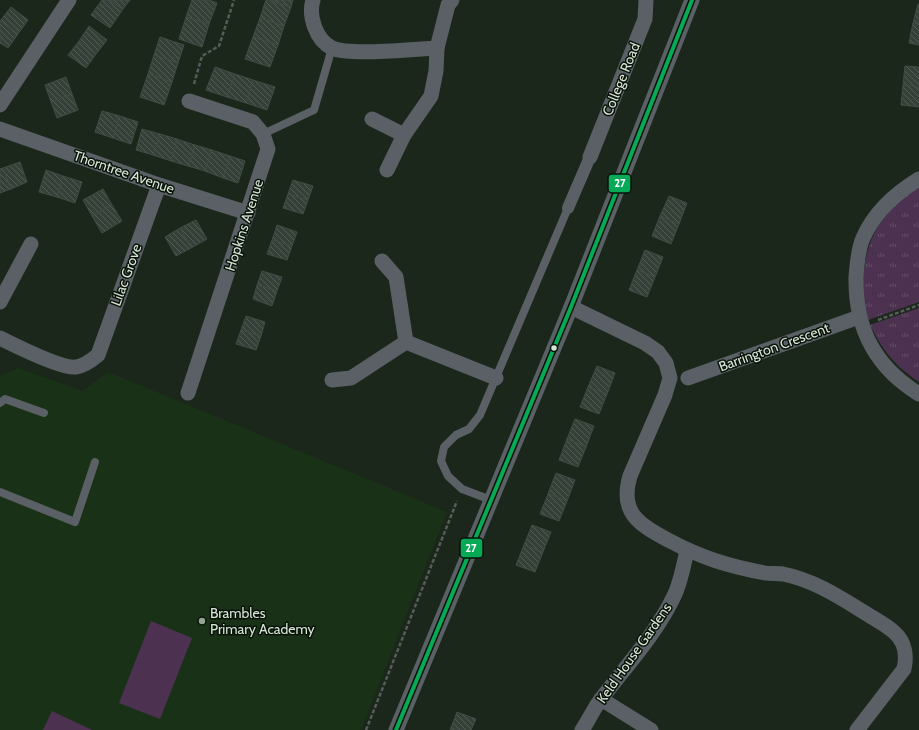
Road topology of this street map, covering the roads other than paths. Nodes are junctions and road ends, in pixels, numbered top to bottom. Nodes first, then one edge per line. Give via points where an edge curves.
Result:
1 (69, 0) edge
2 (313, 0) edge
3 (452, 0) edge
4 (646, 0) edge
5 (692, 0) edge
6 (332, 48) junction
7 (436, 48) junction
8 (189, 101) road end
9 (0, 105) edge
10 (372, 119) dead end
11 (0, 129) edge
12 (263, 134) junction
13 (404, 135) junction
14 (590, 157) joint
15 (387, 170) dead end
16 (919, 179) edge
17 (158, 185) junction
18 (568, 208) joint
19 (248, 213) junction
20 (31, 244) dead end
21 (382, 261) dead end
22 (0, 302) edge
23 (571, 308) junction
24 (861, 321) junction
25 (0, 338) edge
26 (406, 342) junction
27 (496, 378) junction
28 (688, 378) dead end
29 (332, 380) dead end
30 (188, 393) dead end
31 (919, 394) edge
32 (0, 403) edge
33 (44, 413) dead end
34 (95, 462) dead end
35 (0, 492) edge
36 (491, 500) junction
37 (687, 550) junction
38 (601, 699) junction
39 (396, 730) edge
40 (582, 730) edge
41 (652, 730) edge
42 (857, 730) edge

1 - 9 street
2 - 6 street via 310,8 312,21 319,36
3 - 7 street
4 - 14 street, College Road via 645,19
5 - 23 street
6 - 7 street via 357,52
6 - 12 lane via 314,110
7 - 13 street via 436,71 431,96
8 - 12 street via 253,122
10 - 13 street
11 - 17 street, Thorntree Avenue
12 - 19 street, Hopkins Avenue via 268,149
13 - 15 street
14 - 18 street
16 - 24 street via 899,192 880,211 863,238 857,263 856,294
17 - 19 street, Thorntree Avenue
17 - 25 street, Lilac Grove via 98,355 75,368
18 - 27 lane
19 - 30 street, Hopkins Avenue
20 - 22 street
21 - 26 street via 396,277
23 - 36 street
23 - 37 street via 645,343 658,352 666,363 670,378 666,395 630,476 626,496 628,506 638,521
24 - 28 street, Barrington Crescent
24 - 31 street via 869,344 882,362 900,382
26 - 27 street
26 - 29 street via 351,378
27 - 36 lane via 480,414 469,429 456,435 444,447 442,461 448,476 462,489
32 - 33 lane via 5,399
34 - 35 lane via 75,522
36 - 39 street
37 - 38 street, Keld House Gardens via 682,574 666,610 651,634
37 - 42 street via 716,562 767,574 783,574 830,591 896,633 907,658 904,669
38 - 40 street, Keld House Gardens
38 - 41 street

